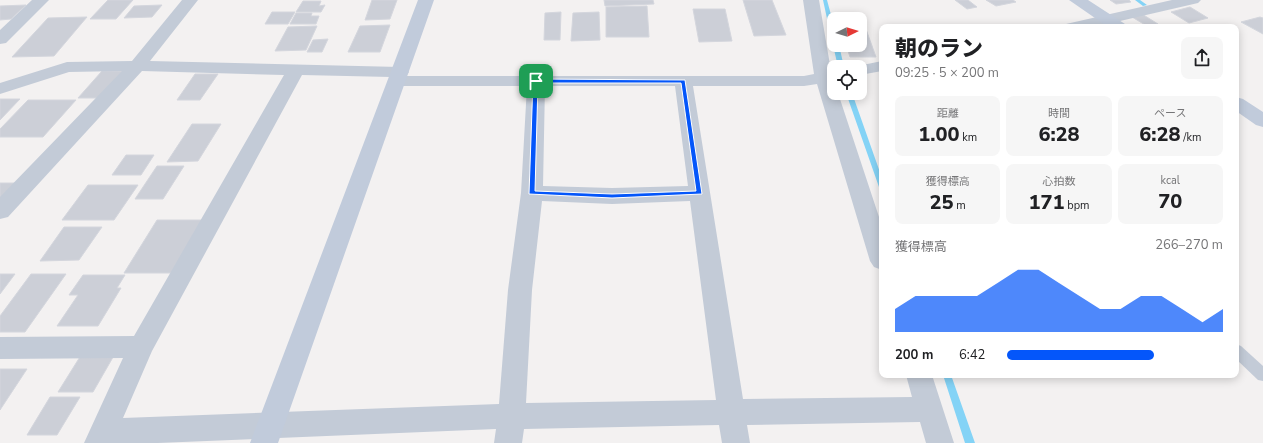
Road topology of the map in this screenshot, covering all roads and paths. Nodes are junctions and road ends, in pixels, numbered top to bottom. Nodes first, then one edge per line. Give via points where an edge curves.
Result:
1 (41, 0) edge
2 (190, 0) edge
3 (426, 0) edge
4 (811, 0) edge
5 (1077, 0) edge
6 (1193, 0) edge
7 (1113, 23) edge
8 (1103, 24) edge
9 (0, 39) edge
10 (137, 66) junction
11 (879, 67) edge
12 (827, 68) edge
13 (296, 69) junction
14 (867, 69) edge
15 (399, 76) junction
16 (827, 77) edge
17 (536, 81) junction
18 (683, 81) junction
19 (0, 89) edge
20 (836, 100) edge
21 (1239, 105) edge
22 (1263, 121) edge
23 (532, 193) junction
24 (700, 193) junction
25 (0, 211) edge
26 (879, 251) edge
27 (142, 346) junction
28 (0, 348) edge
29 (1239, 353) edge
30 (1263, 375) edge
31 (920, 378) edge
32 (930, 409) junction
33 (733, 413) junction
34 (512, 416) junction
35 (267, 435) edge
36 (101, 438) edge
37 (508, 443) edge
38 (736, 443) edge
39 (940, 443) edge

1 - 9 street
2 - 10 street
3 - 15 street
4 - 12 street
5 - 7 street
6 - 7 street
7 - 8 street
10 - 13 street
10 - 19 street via 67,67
10 - 25 street
11 - 14 street
13 - 15 street
13 - 27 street
15 - 17 street
15 - 35 street
16 - 18 street via 804,81
17 - 18 street
17 - 23 street
18 - 24 street
20 - 26 street
21 - 22 street
23 - 24 street via 612,196
23 - 34 street via 520,290
24 - 33 street
27 - 28 street
27 - 36 street
29 - 30 lane
31 - 32 street
32 - 33 street
32 - 39 street
33 - 34 street
33 - 38 street
34 - 35 street
34 - 37 street
35 - 36 street

